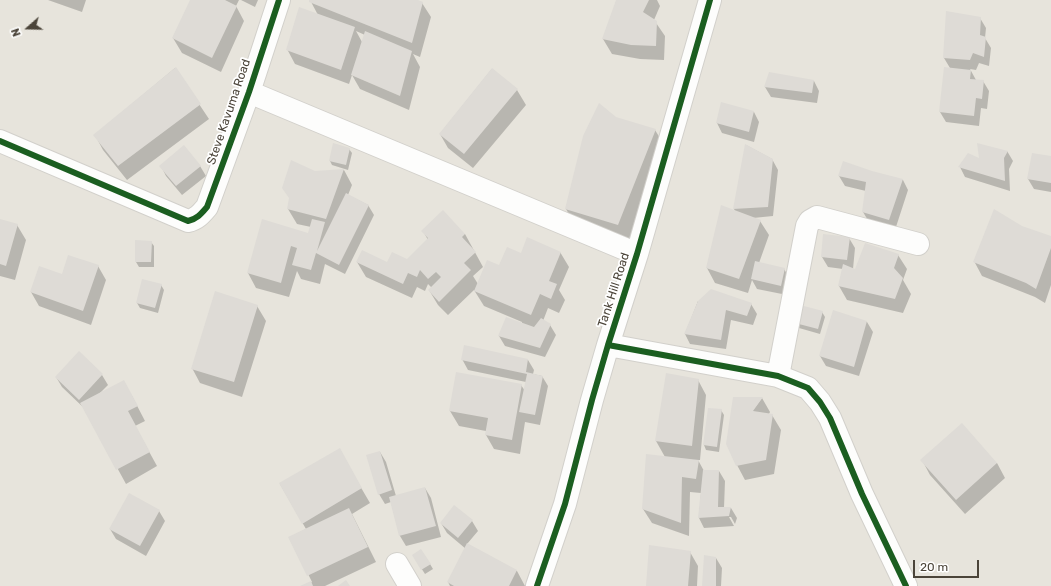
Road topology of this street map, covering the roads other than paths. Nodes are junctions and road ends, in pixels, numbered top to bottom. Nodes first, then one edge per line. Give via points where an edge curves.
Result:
1 (279, 0) edge
2 (710, 0) edge
3 (249, 92) junction
4 (0, 141) edge
5 (918, 244) dead end
6 (637, 254) junction
7 (608, 345) junction
8 (778, 376) junction
9 (397, 564) dead end
10 (410, 586) edge
11 (537, 586) edge
12 (906, 586) edge

1 - 3 street, Steve Kavuma Road
2 - 6 street, Tank Hill Road
3 - 4 street, Steve Kavuma Road via 207,207 199,217 188,221
3 - 6 street
5 - 8 street via 817,217 810,221
6 - 7 street, Tank Hill Road
7 - 8 street
7 - 11 street, Tank Hill Road via 566,504
8 - 12 street via 808,388 830,418 862,494
9 - 10 street

